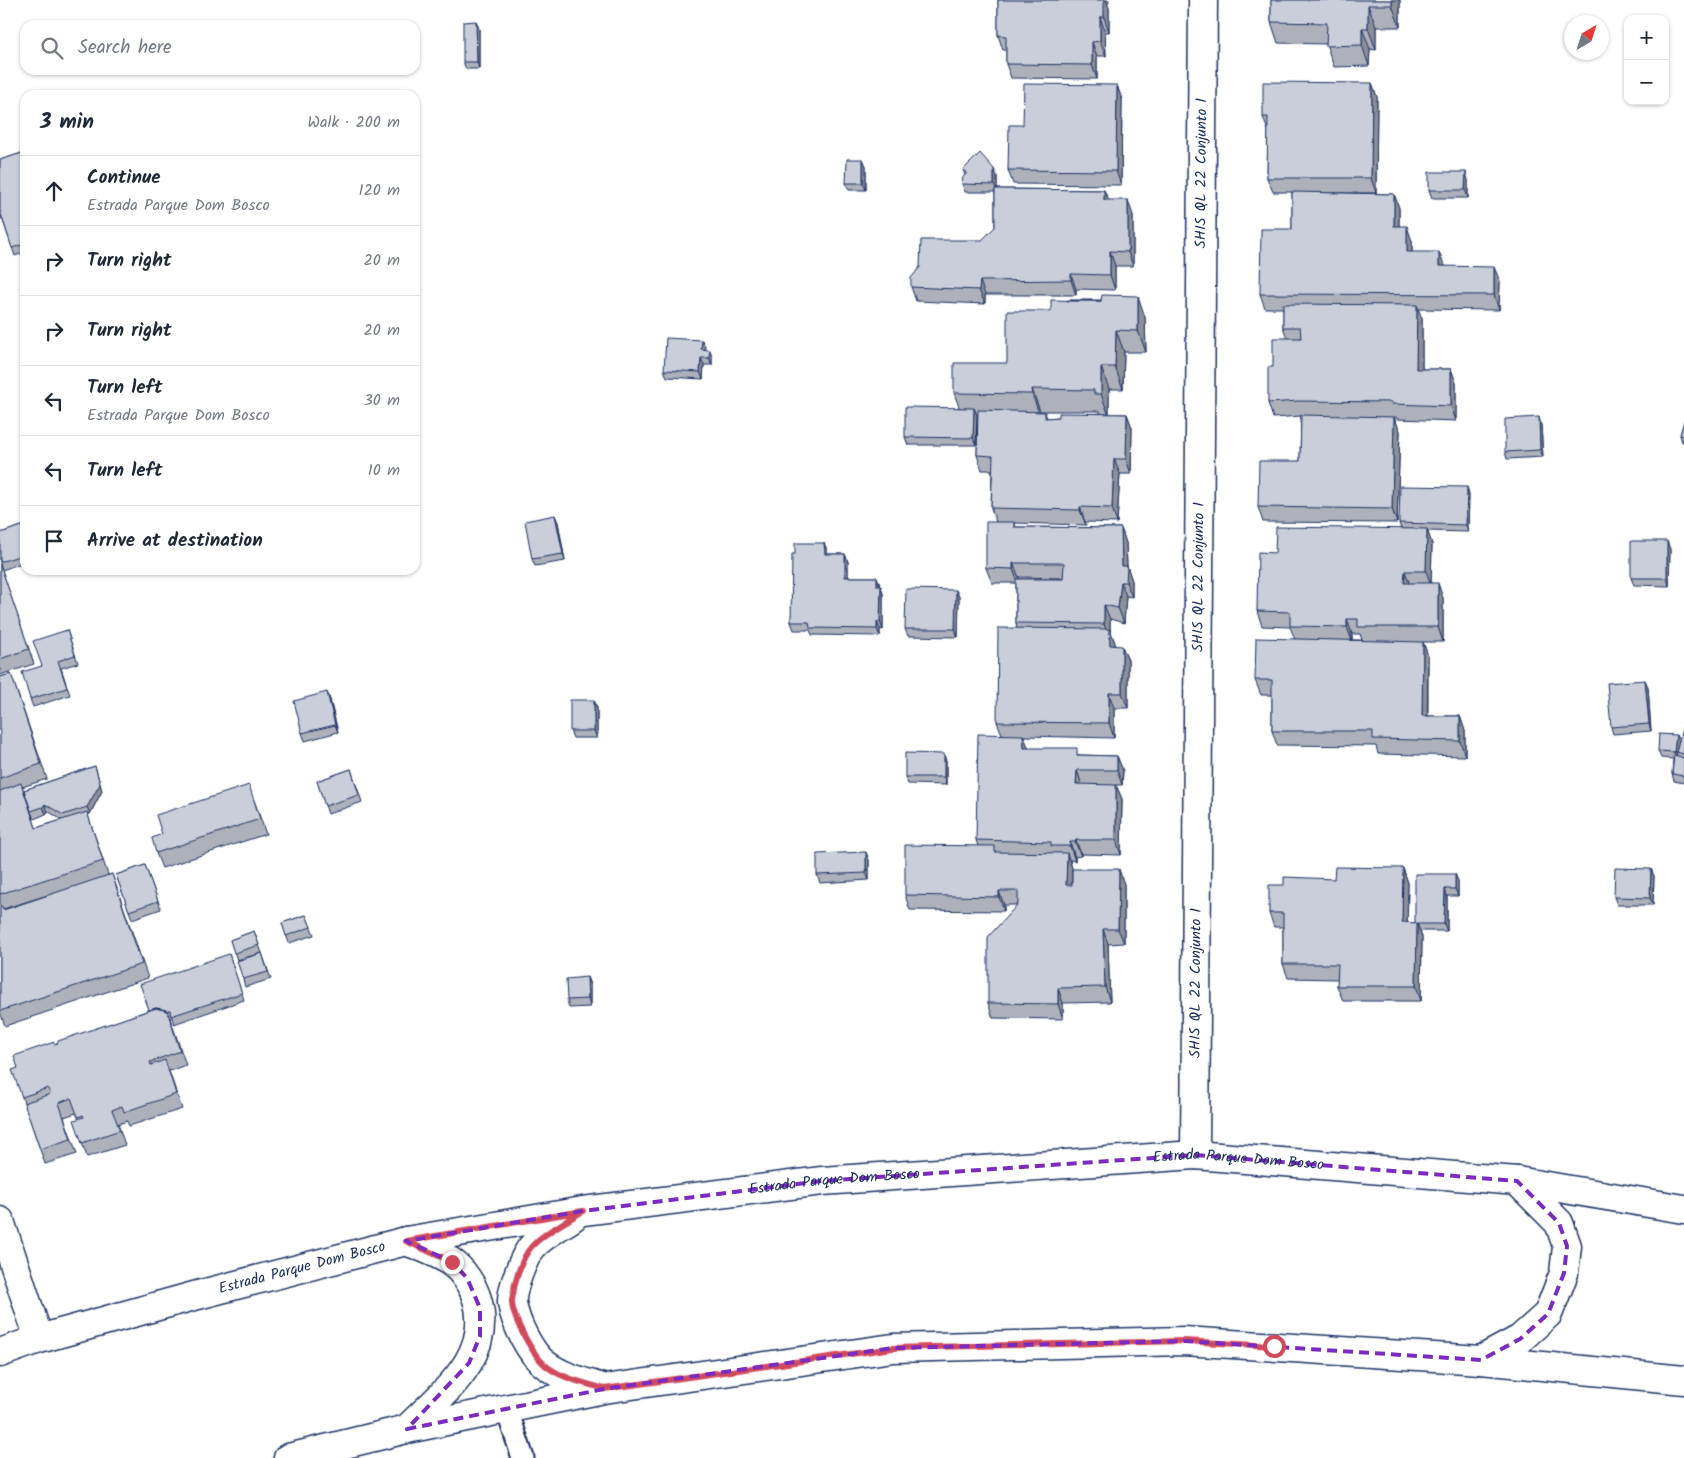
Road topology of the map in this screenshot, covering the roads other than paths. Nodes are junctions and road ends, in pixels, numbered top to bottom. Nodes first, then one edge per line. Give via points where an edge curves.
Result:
1 (1203, 0) edge
2 (1195, 1155) junction
3 (1517, 1181) junction
4 (1684, 1209) edge
5 (583, 1211) junction
6 (0, 1221) edge
7 (406, 1241) junction
8 (39, 1339) junction
9 (0, 1353) edge
10 (1481, 1360) junction
11 (1684, 1380) edge
12 (604, 1389) junction
13 (506, 1408) junction
14 (407, 1429) junction
15 (288, 1458) edge
16 (523, 1458) edge

1 - 2 main road, SHIS QL 22 Conjunto 1
2 - 3 main road, Estrada Parque Dom Bosco
2 - 5 main road, Estrada Parque Dom Bosco via 822,1181
3 - 4 main road, Estrada Parque Dom Bosco
3 - 10 main road via 1559,1223 1567,1246 1564,1273 1548,1314 1520,1339
5 - 7 main road, Estrada Parque Dom Bosco
5 - 12 main road via 532,1247 522,1265 512,1301 523,1336 544,1364 560,1374
6 - 8 main road
7 - 8 main road, Estrada Parque Dom Bosco
7 - 14 main road via 452,1262 467,1278 480,1308 480,1336 469,1363 450,1387
8 - 9 main road, Estrada Parque Dom Bosco
10 - 11 main road
10 - 12 main road via 1184,1341 893,1348
12 - 13 main road
13 - 14 main road
13 - 16 lane
14 - 15 main road

